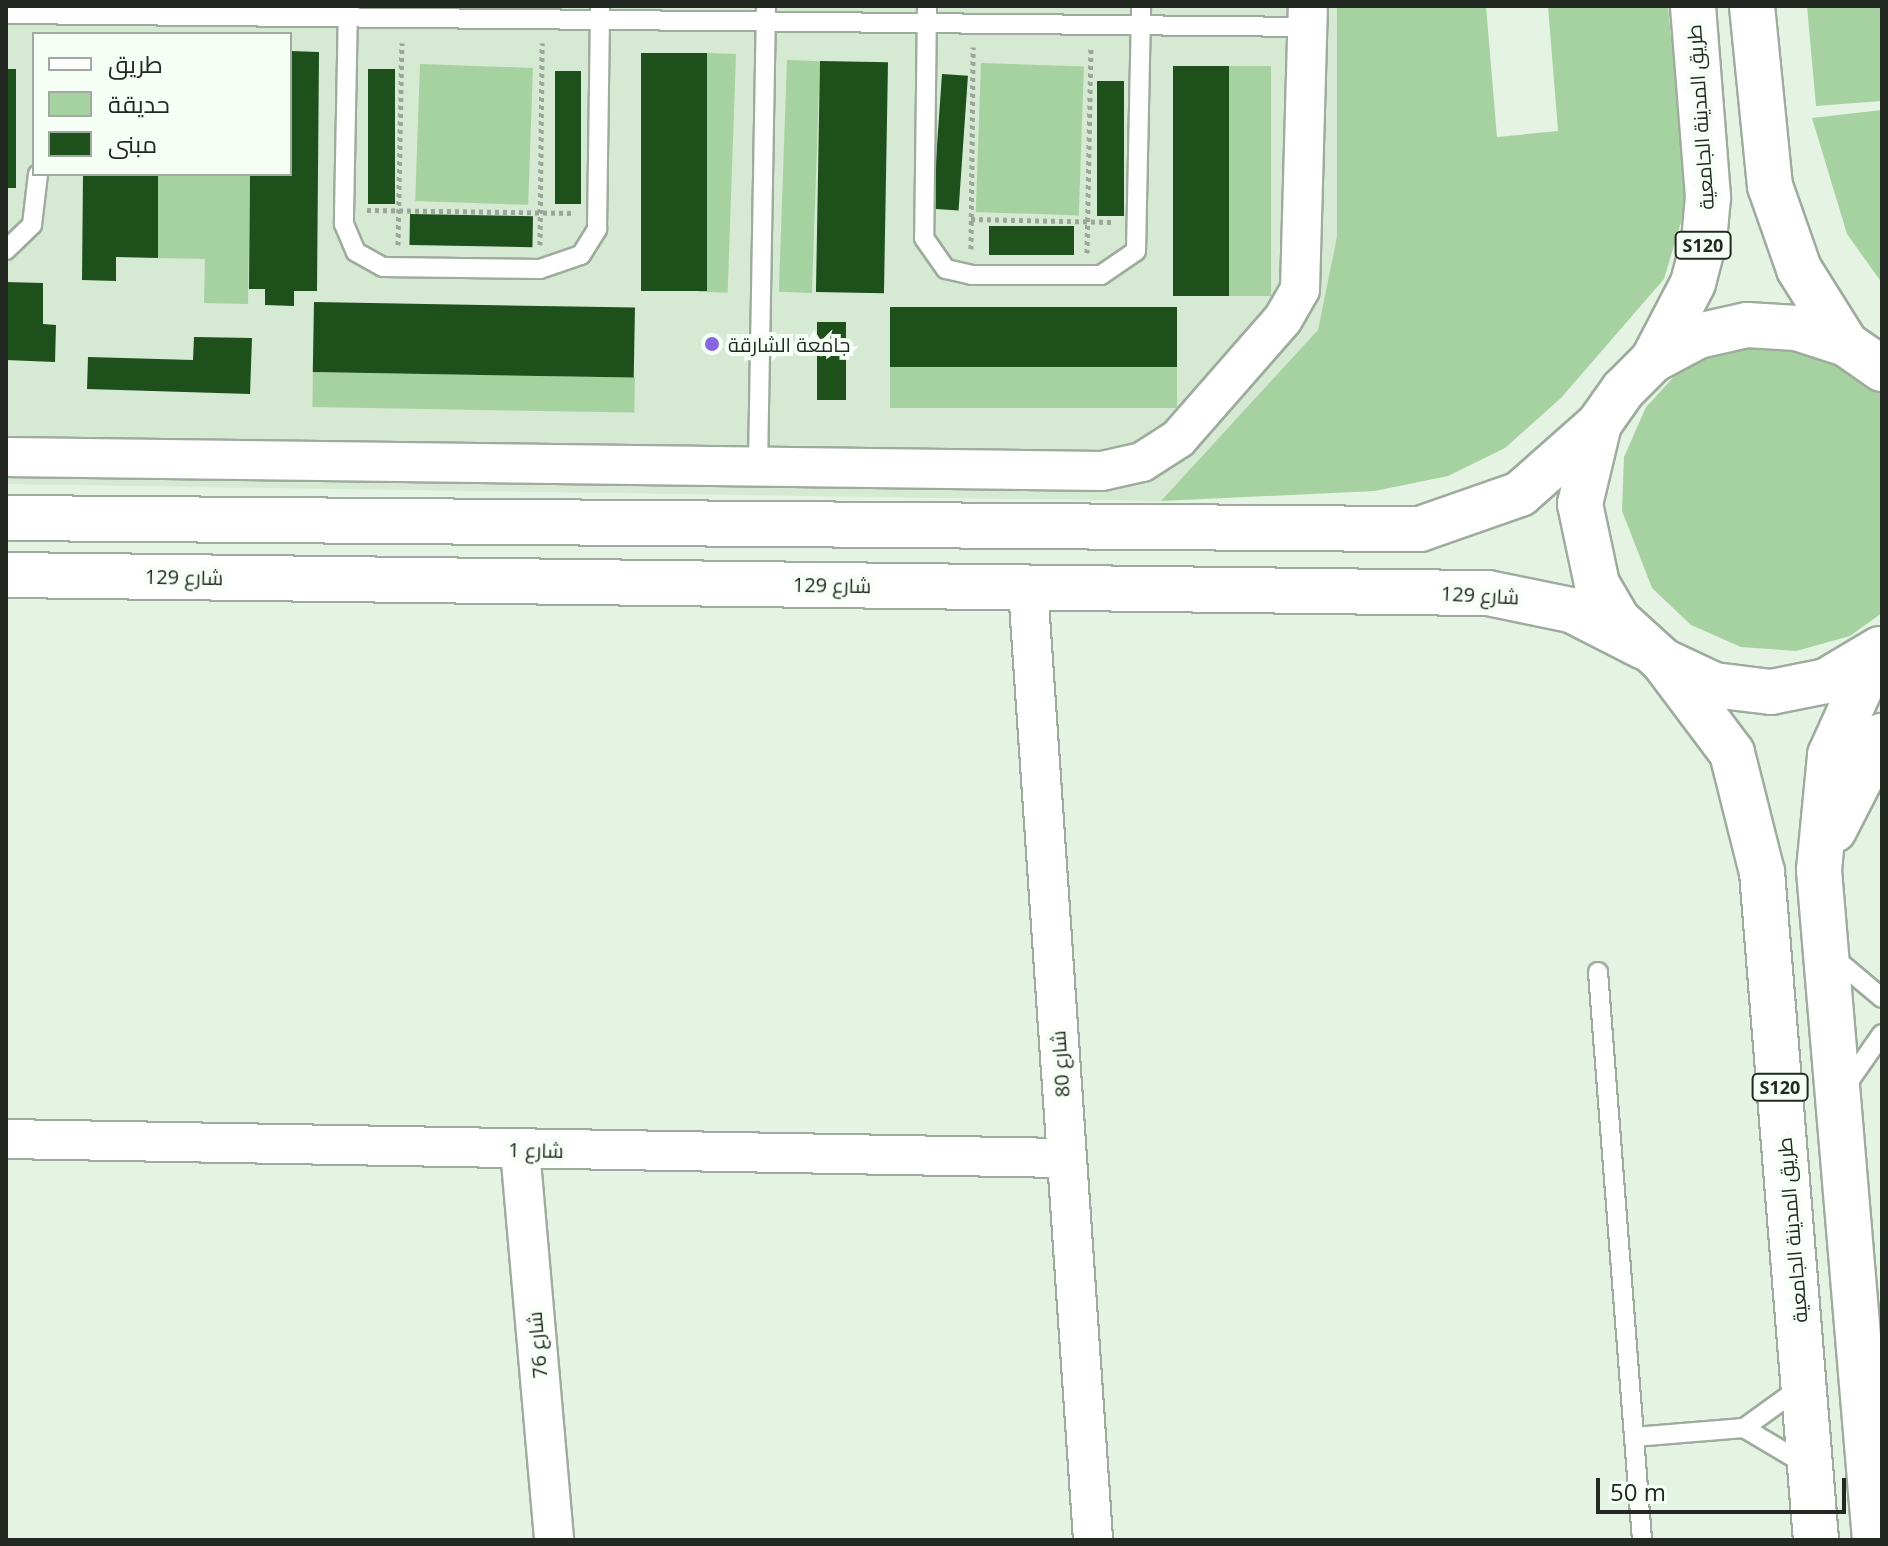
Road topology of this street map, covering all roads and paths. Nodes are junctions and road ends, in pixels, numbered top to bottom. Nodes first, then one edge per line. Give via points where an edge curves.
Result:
1 (1693, 6) edge
2 (1752, 6) edge
3 (39, 10) edge
4 (348, 12) edge
5 (600, 13) edge
6 (6, 14) edge
7 (766, 14) edge
8 (927, 14) edge
9 (1141, 15) edge
10 (1308, 16) edge
11 (402, 18) junction
12 (543, 19) junction
13 (974, 23) junction
14 (1091, 24) junction
15 (38, 32) edge
16 (38, 176) edge
17 (345, 208) junction
18 (398, 211) junction
19 (539, 213) junction
20 (598, 214) junction
21 (971, 219) junction
22 (1088, 221) junction
23 (1141, 223) junction
24 (6, 250) edge
25 (398, 268) junction
26 (540, 269) junction
27 (971, 275) junction
28 (1087, 275) junction
29 (1846, 344) junction
30 (1653, 360) junction
31 (1882, 369) edge
32 (1599, 424) junction
33 (6, 457) edge
34 (758, 465) junction
35 (6, 518) edge
36 (6, 575) edge
37 (1028, 588) junction
38 (1879, 650) edge
39 (1655, 655) junction
40 (1882, 736) edge
41 (1819, 870) junction
42 (1825, 948) junction
43 (1598, 972) dead end
44 (1882, 998) edge
45 (1882, 1034) edge
46 (1842, 1102) junction
47 (6, 1139) edge
48 (520, 1150) junction
49 (1066, 1158) junction
50 (1804, 1380) junction
51 (1744, 1428) junction
52 (1634, 1437) junction
53 (1875, 1465) edge
54 (1810, 1469) junction
55 (554, 1540) edge
56 (1093, 1540) edge
57 (1642, 1540) edge
58 (1816, 1540) edge
59 (1875, 1540) edge

1 - 30 main road, طريق المدينة الجامعية / S120 via 1708,197 1704,241 1693,283
2 - 29 main road via 1770,186 1799,269
3 - 4 lane
3 - 6 lane
3 - 15 lane
4 - 11 lane
4 - 17 lane
5 - 7 lane
5 - 12 lane
5 - 20 lane
7 - 8 lane
7 - 34 lane
8 - 13 lane
8 - 27 lane via 924,238 946,269
9 - 10 lane
9 - 14 lane
9 - 23 lane
10 - 34 street via 1300,289 1283,319 1178,439 1142,462 1102,471
11 - 12 lane
11 - 18 path
12 - 19 path
13 - 14 lane
13 - 21 path
14 - 22 path
16 - 24 lane via 32,225
17 - 18 path
17 - 25 lane via 356,252
18 - 19 path
18 - 25 path
19 - 20 path
19 - 26 path
20 - 26 lane via 581,255
21 - 22 path
21 - 27 path
22 - 23 path
22 - 28 path
23 - 28 lane via 1127,262
25 - 26 lane
27 - 28 lane
29 - 30 main road via 1797,328 1747,325 1698,336
29 - 31 main road
30 - 32 main road
32 - 35 main road via 1520,494 1420,529
32 - 39 main road via 1580,504 1584,545 1618,620
33 - 34 street
36 - 37 main road, شارع 129
37 - 39 main road, شارع 129 via 1488,593 1571,610
37 - 49 street, شارع 80
38 - 39 main road, شارع 129 via 1826,681 1771,692 1714,685
38 - 41 main road, S120 via 1830,755
39 - 50 main road, طريق المدينة الجامعية / S120 via 1711,718 1748,799 1762,872
40 - 41 main road via 1849,791
41 - 42 main road, S120
42 - 44 lane
42 - 46 main road, S120
43 - 52 lane
45 - 46 lane via 1860,1059
46 - 53 main road, S120
47 - 48 street, شارع 1
48 - 49 street, شارع 1
48 - 55 street, شارع 76
49 - 56 street, شارع 80
50 - 51 lane via 1778,1409
50 - 54 main road, طريق المدينة الجامعية / S120
51 - 52 lane
51 - 54 lane
52 - 57 lane
53 - 59 main road, S120
54 - 58 main road, طريق المدينة الجامعية / S120

